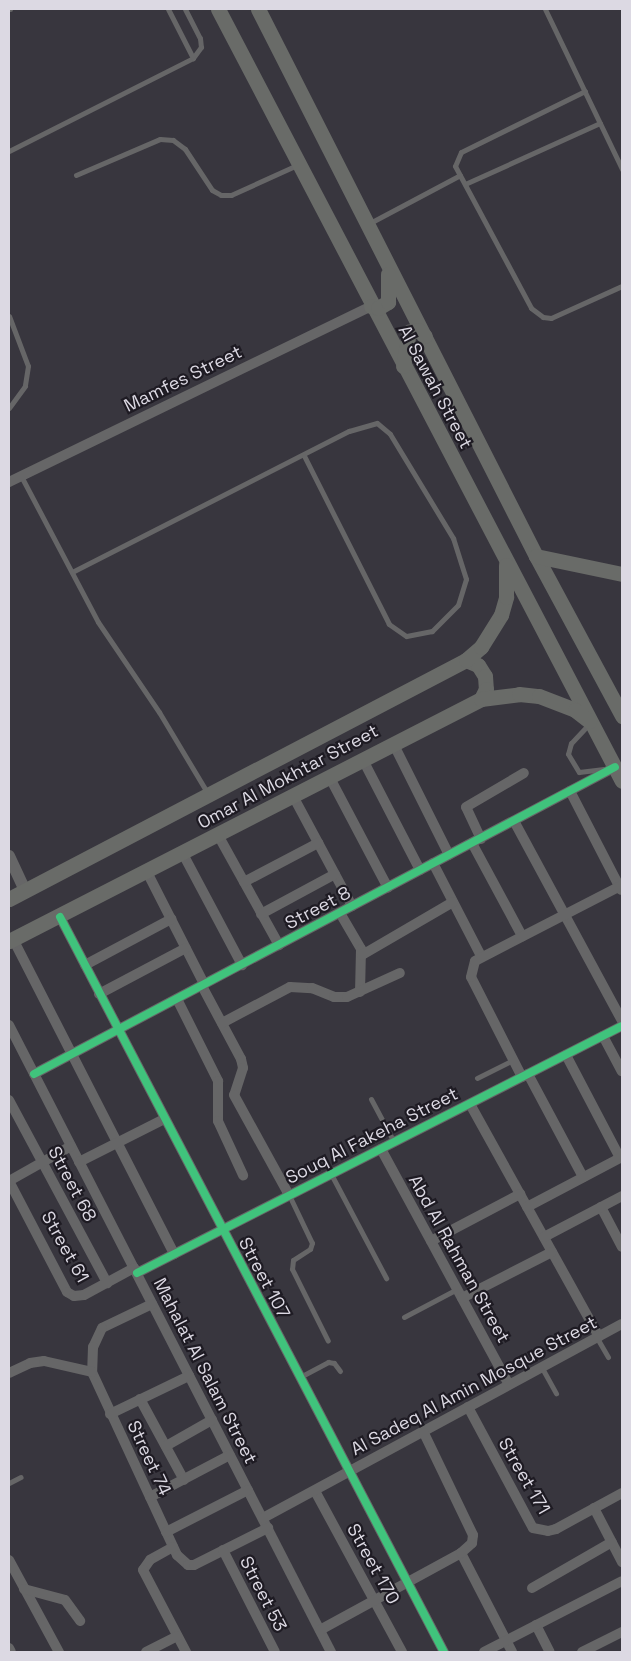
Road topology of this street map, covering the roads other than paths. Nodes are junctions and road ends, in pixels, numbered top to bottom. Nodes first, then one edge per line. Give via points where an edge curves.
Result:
1 (168, 9) edge
2 (184, 9) edge
3 (218, 9) edge
4 (258, 9) edge
5 (545, 9) edge
6 (193, 58) junction
7 (585, 91) junction
8 (600, 123) junction
9 (9, 151) edge
10 (298, 165) junction
11 (622, 169) edge
12 (76, 175) dead end
13 (460, 175) junction
14 (465, 184) junction
15 (367, 224) junction
16 (386, 263) junction
17 (622, 286) edge
18 (371, 306) junction
19 (9, 316) edge
20 (425, 336) junction
21 (403, 366) junction
22 (9, 408) edge
23 (304, 456) junction
24 (21, 476) junction
25 (9, 482) edge
26 (536, 556) junction
27 (506, 558) junction
28 (72, 572) junction
29 (622, 574) edge
30 (466, 660) junction
31 (481, 698) junction
32 (621, 707) edge
33 (591, 722) junction
34 (393, 743) junction
35 (363, 760) junction
36 (524, 773) dead end
37 (619, 774) edge
38 (330, 778) junction
39 (570, 792) junction
40 (208, 795) junction
41 (293, 796) junction
42 (514, 821) junction
43 (218, 835) junction
44 (476, 841) junction
45 (318, 843) junction
46 (183, 854) junction
47 (449, 855) junction
48 (9, 856) edge
49 (434, 864) junction
50 (420, 870) junction
51 (147, 872) junction
52 (335, 874) junction
53 (244, 882) junction
54 (388, 888) junction
55 (621, 888) edge
56 (25, 891) junction
57 (9, 899) edge
58 (453, 902) junction
59 (352, 906) junction
60 (340, 913) junction
61 (261, 914) junction
62 (565, 914) junction
63 (60, 917) junction
64 (171, 919) junction
65 (522, 936) junction
66 (11, 940) edge
67 (279, 945) junction
68 (186, 948) junction
69 (362, 955) junction
70 (481, 956) junction
71 (84, 965) junction
72 (242, 965) junction
73 (400, 973) dead end
74 (203, 985) junction
75 (360, 992) junction
76 (99, 994) junction
77 (178, 999) junction
78 (622, 1022) edge
79 (222, 1023) junction
80 (9, 1025) edge
81 (622, 1026) edge
82 (118, 1030) junction
83 (603, 1036) junction
84 (12, 1039) edge
85 (72, 1054) junction
86 (566, 1054) junction
87 (514, 1060) junction
88 (622, 1071) edge
89 (34, 1074) junction
90 (525, 1076) junction
91 (477, 1078) dead end
92 (371, 1099) dead end
93 (9, 1100) edge
94 (470, 1104) junction
95 (164, 1119) junction
96 (394, 1142) junction
97 (117, 1143) junction
98 (71, 1146) junction
99 (381, 1149) junction
100 (621, 1157) edge
101 (42, 1162) junction
102 (79, 1162) junction
103 (331, 1174) junction
104 (244, 1175) dead end
105 (583, 1177) junction
106 (9, 1181) edge
107 (520, 1194) junction
108 (289, 1195) junction
109 (622, 1196) edge
110 (527, 1207) junction
111 (601, 1207) junction
112 (222, 1231) junction
113 (544, 1237) junction
114 (431, 1241) junction
115 (622, 1246) edge
116 (552, 1252) junction
117 (174, 1254) junction
118 (135, 1271) junction
119 (386, 1278) dead end
120 (107, 1283) junction
121 (459, 1293) junction
122 (152, 1304) junction
123 (404, 1318) dead end
124 (622, 1324) edge
125 (598, 1337) junction
126 (328, 1341) dead end
127 (608, 1357) dead end
128 (542, 1368) junction
129 (340, 1371) dead end
130 (92, 1372) junction
131 (9, 1373) edge
132 (189, 1376) junction
133 (300, 1377) junction
134 (509, 1385) junction
135 (556, 1393) dead end
136 (140, 1399) junction
137 (468, 1407) junction
138 (110, 1414) junction
139 (212, 1420) junction
140 (424, 1433) junction
141 (166, 1446) junction
142 (230, 1455) junction
143 (350, 1472) junction
144 (21, 1477) dead end
145 (184, 1480) junction
146 (9, 1483) edge
147 (248, 1490) junction
148 (315, 1491) junction
149 (622, 1493) edge
150 (150, 1497) junction
151 (594, 1508) junction
152 (265, 1523) junction
153 (166, 1532) junction
154 (612, 1542) junction
155 (173, 1547) junction
156 (223, 1550) junction
157 (462, 1553) junction
158 (9, 1560) edge
159 (622, 1562) edge
160 (622, 1581) edge
161 (408, 1582) junction
162 (532, 1588) dead end
163 (24, 1589) junction
164 (375, 1600) junction
165 (80, 1621) dead end
166 (536, 1625) junction
167 (320, 1630) junction
168 (622, 1632) edge
169 (177, 1636) junction
170 (506, 1641) junction
171 (9, 1648) edge
172 (11, 1652) edge
173 (58, 1652) edge
174 (146, 1652) edge
175 (186, 1652) edge
176 (275, 1652) edge
177 (331, 1652) edge
178 (402, 1652) edge
179 (444, 1652) edge
180 (484, 1652) edge
181 (512, 1652) edge
182 (550, 1652) edge
183 (582, 1652) edge

1 - 6 lane
2 - 6 lane via 200,38 201,47
3 - 10 main road, Al Sawah Street
4 - 15 main road, Al Sawah Street
5 - 7 lane
6 - 9 lane
7 - 8 lane
7 - 13 lane via 461,152 455,166
8 - 11 lane
8 - 14 lane
10 - 12 lane via 231,195 222,195 212,190 185,149 173,140 160,139
10 - 18 main road, Al Sawah Street
13 - 14 lane
13 - 15 lane
14 - 17 lane via 531,308 543,317 551,318
15 - 16 main road, Al Sawah Street
16 - 18 main road via 390,298 382,307
16 - 20 main road, Al Sawah Street
18 - 21 main road, Al Sawah Street
18 - 24 street, Mamfes Street
19 - 22 lane via 28,366 25,386
20 - 21 main road via 418,330 409,332
20 - 26 main road, Al Sawah Street
21 - 27 main road, Al Sawah Street
23 - 23 lane via 390,624 406,636 432,631 458,605 466,579 453,538 390,434 383,426 370,423
23 - 28 lane
24 - 25 street, Mamfes Street
24 - 28 lane
26 - 29 main road
26 - 32 main road, Al Sawah Street
27 - 30 main road, Omar Al Mokhtar Street via 508,578 502,615 481,647
27 - 33 main road, Al Sawah Street
28 - 40 lane via 98,622 159,712
30 - 31 main road via 478,665 485,676 486,689
30 - 40 main road, Omar Al Mokhtar Street
31 - 33 main road, Omar Al Mokhtar Street via 539,696 575,710
31 - 34 main road, Omar Al Mokhtar Street
33 - 37 main road, Al Sawah Street
33 - 37 lane via 568,748 577,770
34 - 35 main road, Omar Al Mokhtar Street
34 - 47 street
35 - 38 main road, Omar Al Mokhtar Street
35 - 50 street
36 - 44 street via 466,807
37 - 39 street, Street 8
38 - 41 main road, Omar Al Mokhtar Street
38 - 54 street
39 - 42 street, Street 8
39 - 55 street
40 - 56 main road, Omar Al Mokhtar Street
41 - 43 main road, Omar Al Mokhtar Street
41 - 45 street
42 - 44 street, Street 8
42 - 62 street
43 - 46 main road, Omar Al Mokhtar Street
43 - 53 street
44 - 47 street, Street 8
44 - 65 street
45 - 52 street
45 - 53 street
46 - 51 main road, Omar Al Mokhtar Street
46 - 72 street
47 - 49 street, Street 8
48 - 56 street
49 - 50 street, Street 8
49 - 58 street
50 - 54 street, Street 8
51 - 63 main road, Omar Al Mokhtar Street
51 - 64 street
52 - 59 street
52 - 61 street
53 - 61 street
54 - 59 street, Street 8
55 - 62 street
56 - 57 main road, Omar Al Mokhtar Street
58 - 69 street
58 - 70 street
59 - 60 street, Street 8
60 - 67 street, Street 8
60 - 69 street
61 - 67 street
62 - 65 street
62 - 78 street
63 - 66 main road, Omar Al Mokhtar Street
63 - 71 street, Street 107
64 - 68 street
64 - 71 street
65 - 70 street
66 - 85 street
67 - 72 street, Street 8
68 - 74 street
68 - 76 street
69 - 75 street
70 - 87 street via 475,961 471,977
71 - 76 street, Street 107
72 - 74 street, Street 8
73 - 75 street
74 - 77 street, Street 8
74 - 79 street
75 - 79 street via 348,997 334,997 312,988 290,987
76 - 82 street, Street 107
77 - 82 street, Street 8
77 - 104 street via 218,1080 218,1121
79 - 108 street via 243,1068 234,1095
80 - 84 street, Mahalat Al Salam Street
81 - 83 street, Souq Al Fakeha Street
82 - 85 street, Street 8
82 - 95 street, Street 107
83 - 86 street, Souq Al Fakeha Street
83 - 88 street
84 - 89 street, Mahalat Al Salam Street
85 - 89 street, Street 8
85 - 97 street
86 - 90 street, Souq Al Fakeha Street
86 - 100 street
87 - 90 street
87 - 91 lane
89 - 98 street, Mahalat Al Salam Street
90 - 94 street, Souq Al Fakeha Street
90 - 105 street
92 - 96 lane
93 - 101 street, Street 68
94 - 96 street, Souq Al Fakeha Street
94 - 107 street
95 - 97 street
95 - 112 street, Street 107
96 - 99 street, Souq Al Fakeha Street
97 - 102 street
97 - 117 street
98 - 101 street
98 - 102 street, Mahalat Al Salam Street
99 - 103 street, Souq Al Fakeha Street
99 - 114 street, Abd Al Rahman Street
100 - 105 street
101 - 106 street
101 - 120 street, Street 68
102 - 118 street, Mahalat Al Salam Street
103 - 108 street, Souq Al Fakeha Street
103 - 119 lane
105 - 110 street
106 - 120 street, Street 61 via 67,1292 74,1296 84,1295
107 - 110 street
107 - 114 street
108 - 112 street, Souq Al Fakeha Street
108 - 126 lane via 312,1242 310,1249 293,1260 292,1269
109 - 111 street
110 - 113 street
111 - 113 street
111 - 115 street
112 - 117 street, Souq Al Fakeha Street
112 - 133 street, Street 107
113 - 116 street
114 - 121 street, Abd Al Rahman Street
116 - 121 street
116 - 125 street
117 - 118 street, Souq Al Fakeha Street
118 - 120 street, Street 61
118 - 122 street, Mahalat Al Salam Street
121 - 123 lane
121 - 134 street, Abd Al Rahman Street
122 - 130 street, Street 74 via 102,1328 94,1347
122 - 132 street, Mahalat Al Salam Street
124 - 125 street, Al Sadeq Al Amin Mosque Street
125 - 127 lane
125 - 128 street, Al Sadeq Al Amin Mosque Street
128 - 134 street, Al Sadeq Al Amin Mosque Street
128 - 135 lane
129 - 133 lane via 334,1363 328,1362
130 - 131 street via 44,1361 30,1363
130 - 138 street, Street 74
132 - 136 street
132 - 139 street, Mahalat Al Salam Street
133 - 143 street, Street 107
134 - 137 street, Al Sadeq Al Amin Mosque Street
136 - 138 street
136 - 141 street
137 - 140 street, Al Sadeq Al Amin Mosque Street
137 - 151 street, Street 171 via 533,1528 540,1531 556,1529
138 - 150 street, Street 74
139 - 141 street
139 - 142 street, Mahalat Al Salam Street
140 - 143 street, Al Sadeq Al Amin Mosque Street
140 - 157 street via 473,1535 472,1543
141 - 145 street
142 - 145 street
142 - 147 street, Mahalat Al Salam Street
143 - 148 street, Al Sadeq Al Amin Mosque Street
143 - 161 street, Street 107
144 - 146 lane
145 - 150 street
147 - 152 street, Mahalat Al Salam Street
147 - 153 street
148 - 152 street, Al Sadeq Al Amin Mosque Street
148 - 164 street, Street 170
149 - 151 street, Street 171
150 - 153 street, Street 74
151 - 154 street
152 - 156 street, Street 74
152 - 167 street, Mahalat Al Salam Street
153 - 155 street, Street 74
154 - 159 street
154 - 162 street
155 - 156 street, Street 74 via 188,1565
155 - 169 street via 150,1560 143,1570
156 - 176 street, Street 53
157 - 161 street
157 - 170 street
158 - 163 street
160 - 166 street
161 - 164 street
161 - 179 street, Street 107
163 - 165 street via 65,1600
163 - 173 street
164 - 167 street
164 - 178 street, Street 170
166 - 170 street
166 - 182 street
167 - 177 street, Mahalat Al Salam Street
168 - 183 street
169 - 174 street
169 - 175 street
170 - 180 street
170 - 181 street
171 - 172 street

